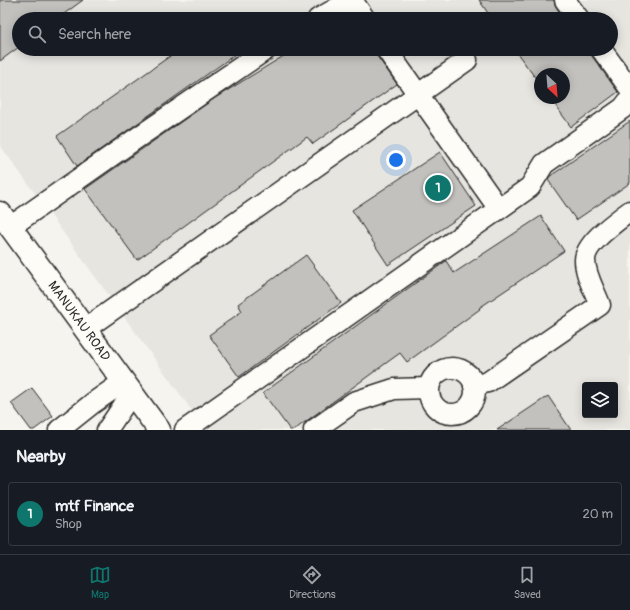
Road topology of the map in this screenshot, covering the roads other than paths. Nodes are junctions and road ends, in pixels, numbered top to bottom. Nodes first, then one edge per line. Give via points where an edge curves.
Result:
1 (351, 0) edge
2 (565, 0) edge
3 (330, 12) edge
4 (360, 12) edge
5 (574, 12) edge
6 (257, 56) edge
7 (391, 56) edge
8 (606, 56) edge
9 (467, 60) dead end
10 (630, 89) edge
11 (418, 94) junction
12 (630, 99) edge
13 (499, 209) junction
14 (630, 211) edge
15 (5, 220) edge
16 (85, 329) junction
17 (474, 386) junction
18 (127, 387) junction
19 (429, 388) junction
20 (59, 430) edge
21 (107, 430) edge
22 (159, 430) edge
23 (185, 430) edge
24 (314, 430) edge

1 - 3 lane
1 - 4 lane
2 - 5 lane
6 - 15 lane via 134,140
7 - 11 lane
8 - 10 lane
9 - 11 lane
11 - 13 lane
11 - 16 lane
12 - 13 lane via 623,108 544,164 530,187
13 - 23 lane
14 - 17 lane via 589,246 586,254 586,267 600,305 488,382
15 - 16 main road, MANUKAU ROAD
16 - 18 main road, MANUKAU ROAD
17 - 19 lane via 466,373 451,368 436,374
17 - 19 lane via 472,402 467,408 452,414 437,409 429,396
18 - 20 lane via 93,403
18 - 21 lane
18 - 22 main road, MANUKAU ROAD
19 - 24 lane via 394,390 354,402

